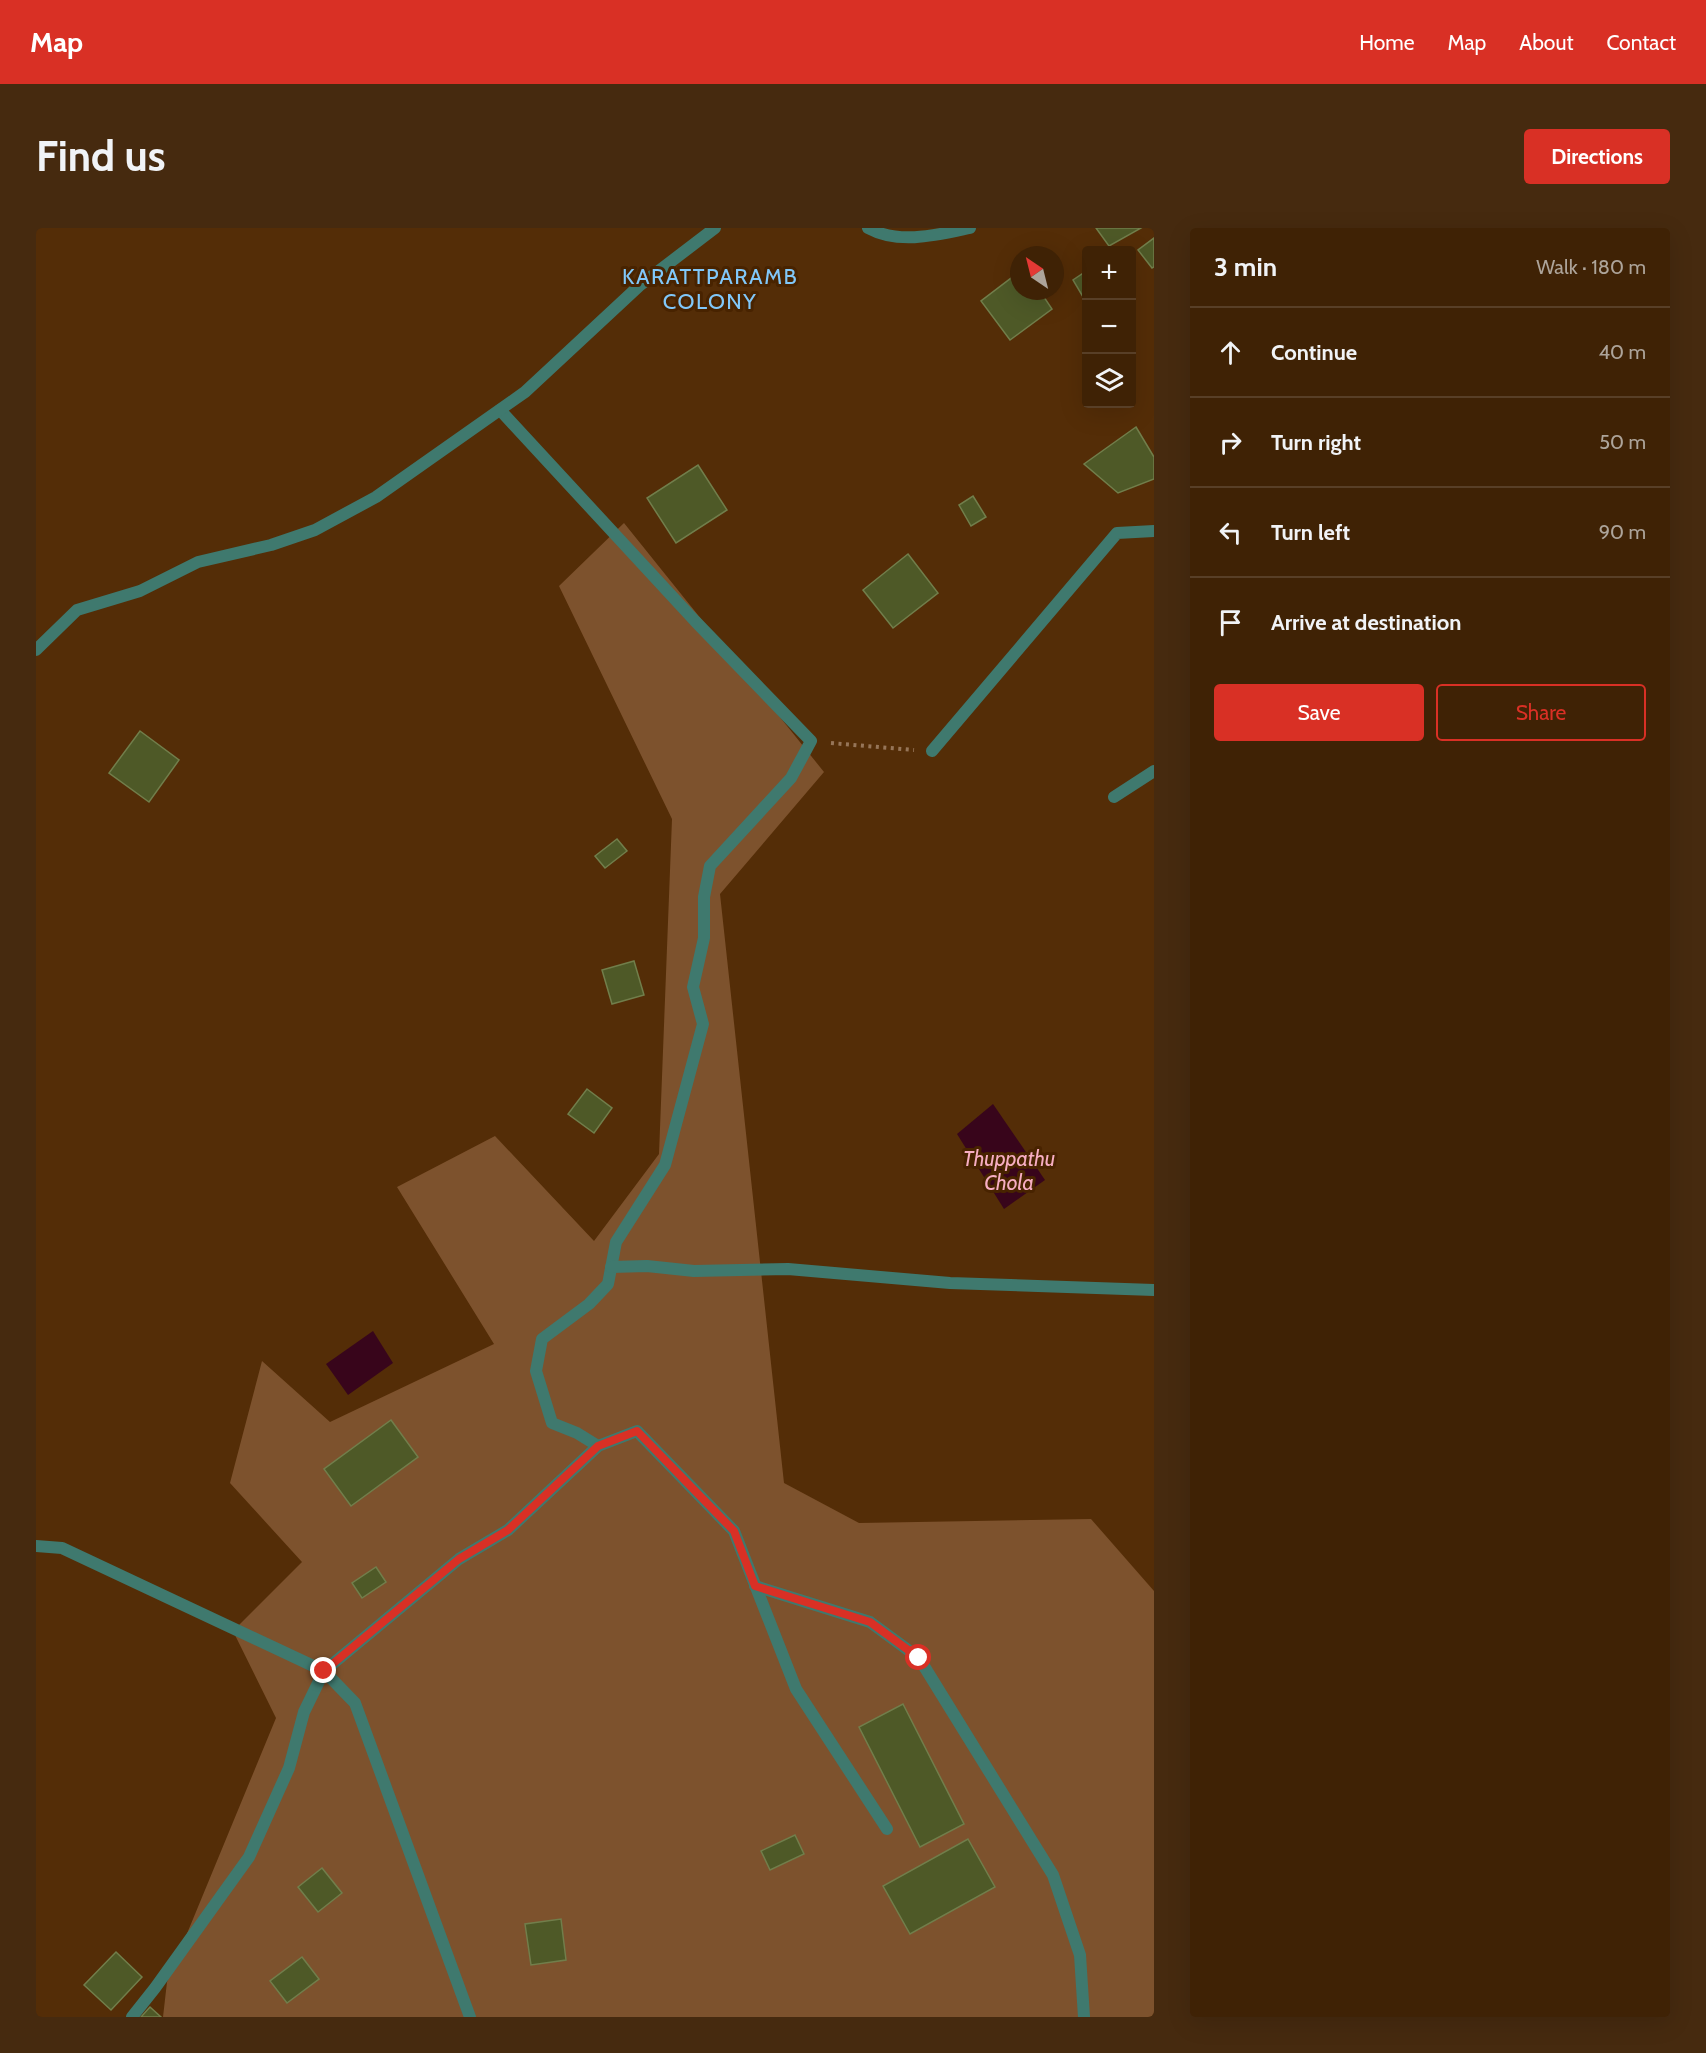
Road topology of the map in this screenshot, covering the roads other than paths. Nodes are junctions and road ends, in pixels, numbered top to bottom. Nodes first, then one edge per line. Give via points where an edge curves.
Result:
1 (715, 228) edge
2 (868, 228) edge
3 (970, 228) edge
4 (500, 410) junction
5 (1154, 531) edge
6 (36, 650) edge
7 (932, 751) road end
8 (1154, 771) edge
9 (1114, 796) dead end
10 (611, 1267) junction
11 (1154, 1290) edge
12 (598, 1446) junction
13 (36, 1546) edge
14 (755, 1586) junction
15 (324, 1671) junction
16 (886, 1829) dead end
17 (132, 2017) edge
18 (470, 2017) edge
19 (1084, 2017) edge

1 - 4 street via 639,286 525,392
2 - 3 street via 883,236 928,237
4 - 6 street via 376,497 315,530 272,545 198,562 140,591 77,610
4 - 10 street via 812,741 791,778 710,866 704,897 704,938 693,987 703,1024 665,1165 616,1242
5 - 7 street via 1117,533
8 - 9 street
10 - 11 street via 694,1271 788,1269 950,1283
10 - 12 street via 608,1284 589,1304 542,1339 536,1371 552,1423 577,1432
12 - 14 street via 637,1431 734,1531
12 - 15 street via 508,1530 459,1559
13 - 15 street via 62,1548
14 - 16 street via 796,1689
14 - 19 street via 870,1622 919,1658 1053,1875 1080,1955
15 - 17 street via 304,1712 289,1768 249,1857
15 - 18 street via 355,1703

